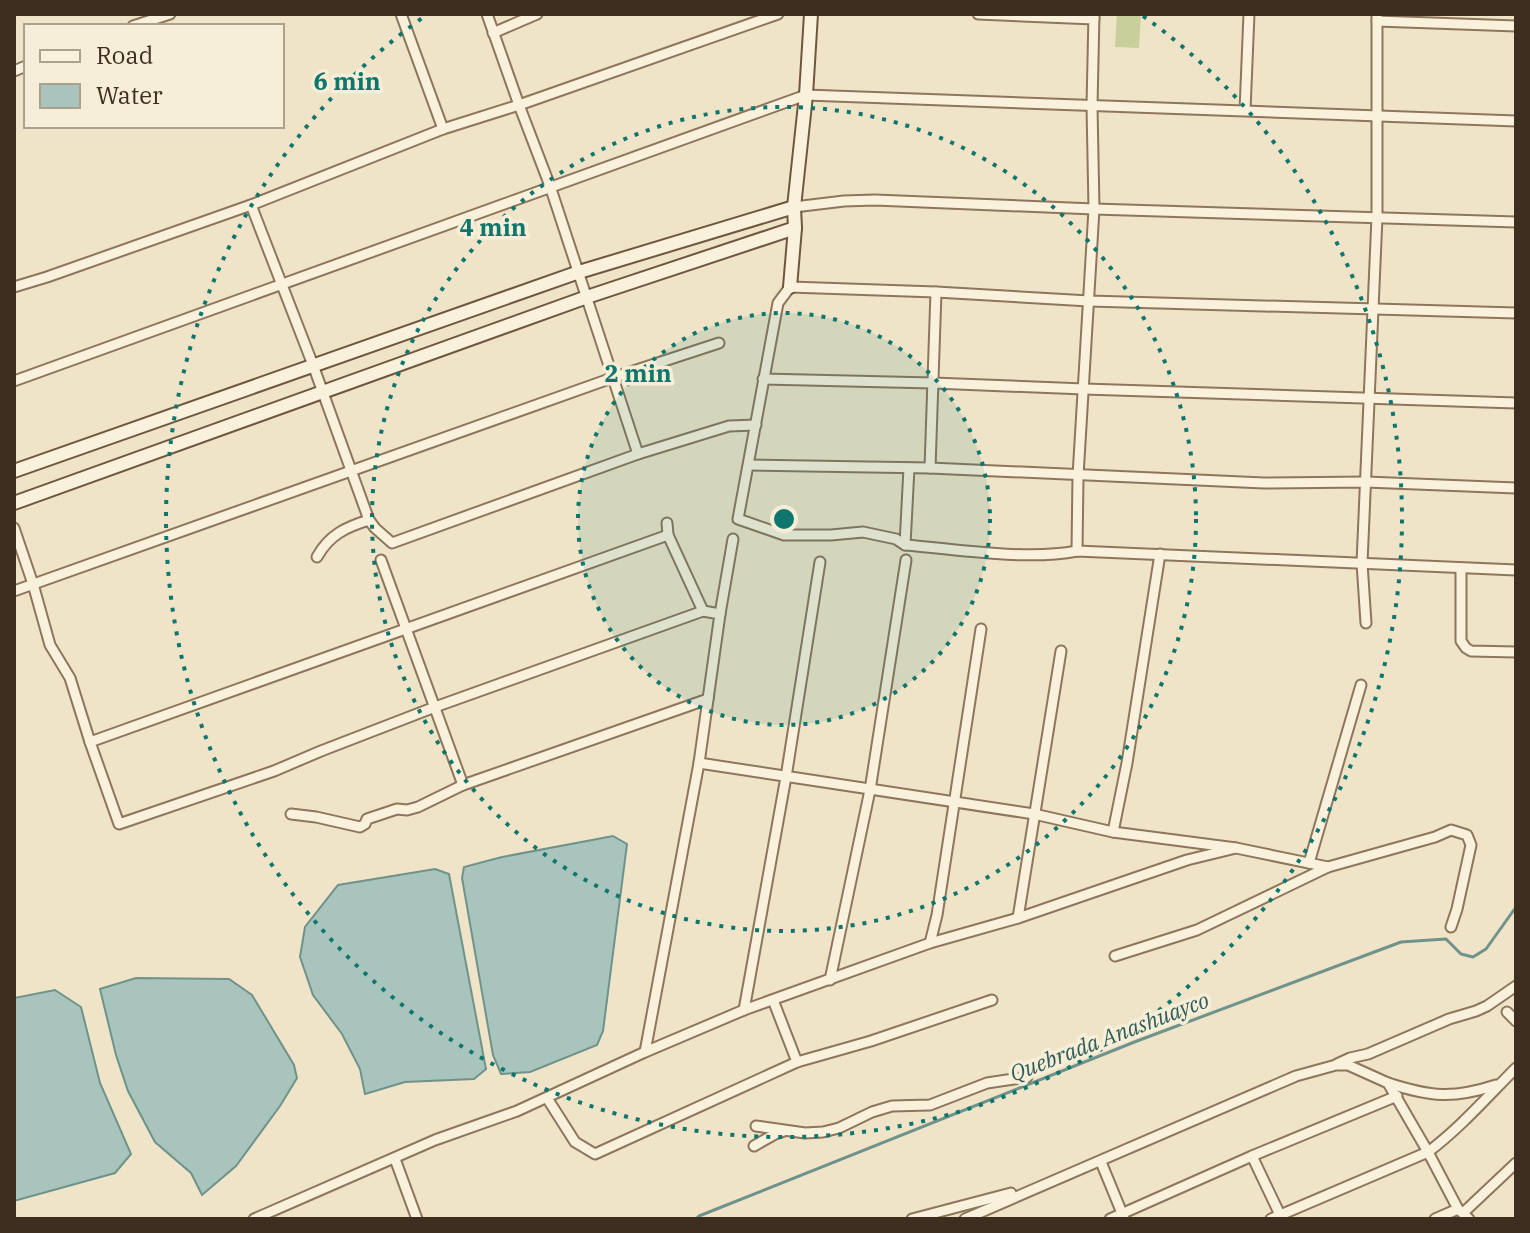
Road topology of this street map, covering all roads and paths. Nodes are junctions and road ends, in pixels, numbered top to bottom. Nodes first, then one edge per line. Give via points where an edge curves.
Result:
1 (170, 14) edge
2 (401, 14) edge
3 (487, 14) edge
4 (537, 14) edge
5 (778, 14) edge
6 (811, 14) edge
7 (978, 14) edge
8 (1249, 14) edge
9 (1094, 17) edge
10 (1377, 18) edge
11 (139, 24) edge
12 (1516, 26) edge
13 (493, 33) junction
14 (806, 95) junction
15 (519, 105) junction
16 (1092, 106) junction
17 (1245, 110) junction
18 (1377, 115) junction
19 (1516, 121) edge
20 (443, 129) junction
21 (550, 186) junction
22 (251, 205) junction
23 (794, 207) junction
24 (1094, 209) junction
25 (1377, 217) junction
26 (1516, 222) edge
27 (795, 228) junction
28 (579, 272) junction
29 (283, 284) junction
30 (14, 287) edge
31 (790, 287) junction
32 (936, 292) junction
33 (587, 297) junction
34 (1089, 301) junction
35 (1373, 309) junction
36 (1516, 313) edge
37 (719, 343) dead end
38 (313, 365) junction
39 (612, 378) junction
40 (763, 379) junction
41 (14, 381) edge
42 (933, 383) junction
43 (1084, 389) junction
44 (322, 393) junction
45 (1369, 397) junction
46 (1516, 403) edge
47 (756, 425) junction
48 (638, 454) junction
49 (749, 465) junction
50 (909, 468) junction
51 (930, 468) junction
52 (14, 471) edge
53 (350, 472) junction
54 (1078, 476) junction
55 (1366, 482) junction
56 (1516, 488) edge
57 (14, 503) edge
58 (369, 520) junction
59 (667, 523) dead end
60 (14, 528) edge
61 (668, 535) junction
62 (733, 539) dead end
63 (905, 545) junction
64 (1077, 551) junction
65 (1160, 554) junction
66 (317, 557) dead end
67 (381, 560) dead end
68 (906, 560) dead end
69 (820, 562) dead end
70 (1362, 563) junction
71 (1461, 568) junction
72 (1516, 570) edge
73 (33, 584) junction
74 (14, 591) edge
75 (703, 611) junction
76 (720, 614) junction
77 (1366, 623) dead end
78 (406, 628) junction
79 (981, 629) dead end
80 (1061, 651) dead end
81 (1516, 652) edge
82 (1361, 685) dead end
83 (708, 699) junction
84 (435, 707) junction
85 (90, 742) junction
86 (699, 763) junction
87 (786, 777) junction
88 (463, 785) junction
89 (870, 790) junction
90 (953, 802) junction
91 (291, 814) dead end
92 (1034, 814) junction
93 (1113, 832) junction
94 (1236, 848) junction
95 (1309, 863) junction
96 (1328, 867) junction
97 (1018, 918) junction
98 (1451, 927) dead end
99 (930, 943) junction
100 (1115, 956) dead end
101 (830, 980) junction
102 (1516, 986) edge
103 (773, 1000) junction
104 (992, 1000) dead end
105 (744, 1010) junction
106 (1507, 1012) dead end
107 (1516, 1021) edge
108 (645, 1052) junction
109 (797, 1062) junction
110 (1336, 1065) junction
111 (1516, 1068) edge
112 (1027, 1077) dead end
113 (1388, 1083) junction
114 (1499, 1084) junction
115 (1397, 1096) junction
116 (547, 1098) junction
117 (756, 1126) dead end
118 (788, 1131) junction
119 (754, 1146) dead end
120 (1428, 1152) junction
121 (1252, 1156) junction
122 (395, 1159) junction
123 (1101, 1162) junction
124 (1516, 1163) edge
125 (1038, 1186) junction
126 (1463, 1214) edge
127 (1124, 1216) edge
128 (1278, 1218) edge
129 (254, 1219) edge
130 (417, 1219) edge
131 (912, 1219) edge
132 (965, 1219) edge
133 (1110, 1219) edge
134 (1435, 1219) edge

1 - 11 street
2 - 20 street
3 - 13 street
4 - 13 street
5 - 15 street
6 - 14 street
7 - 9 street
8 - 17 street
9 - 16 street
10 - 12 street
10 - 18 street
13 - 15 street
14 - 16 street
14 - 21 street
14 - 23 street
15 - 20 street
15 - 21 street
16 - 17 street
16 - 24 street
17 - 18 street
18 - 19 street
18 - 25 street
20 - 22 street
21 - 28 street
21 - 29 street
22 - 29 street
22 - 30 street
23 - 24 street via 875,200
23 - 27 street
23 - 28 street
24 - 25 street
24 - 34 street
25 - 26 street
25 - 35 street
27 - 31 street
27 - 33 street
28 - 33 street
28 - 38 street
29 - 38 street
29 - 41 street
31 - 32 street
31 - 40 street via 778,303
32 - 34 street
32 - 42 street
33 - 39 street
33 - 44 street
34 - 35 street
34 - 43 street
35 - 36 street
35 - 45 street
37 - 39 street
38 - 44 street
38 - 52 street
39 - 48 street
39 - 53 street
40 - 42 street
40 - 47 street
42 - 43 street
42 - 51 street
43 - 45 street
43 - 54 street
44 - 53 street
44 - 57 street
45 - 46 street
45 - 55 street
47 - 48 street via 729,426
47 - 49 street
48 - 58 street via 392,543
49 - 50 street
49 - 63 street via 738,519 784,535 863,532
50 - 51 street
50 - 63 street
51 - 54 street
53 - 58 street
53 - 73 street
54 - 55 street
54 - 64 street
55 - 56 street
55 - 70 street
58 - 66 street via 329,539
59 - 61 street
60 - 73 street
61 - 75 street
61 - 78 street
62 - 76 street
63 - 64 street via 1016,554
64 - 65 street
65 - 70 street
65 - 93 street
67 - 78 street
68 - 89 street
69 - 87 street
70 - 71 street
70 - 77 street
71 - 72 street
71 - 81 street via 1461,641 1471,651
73 - 74 street
73 - 85 street via 50,645 70,678
75 - 76 street
75 - 84 street
76 - 83 street
78 - 84 street
78 - 85 street
79 - 90 street
80 - 92 street
82 - 95 street
83 - 86 street
83 - 88 street
84 - 85 street via 274,771 119,824
84 - 88 street
86 - 87 street
86 - 108 street
87 - 89 street
87 - 105 street
88 - 91 street via 418,807 367,819 360,827
89 - 90 street
89 - 101 street
90 - 92 street
90 - 99 street
92 - 93 street
92 - 97 street
93 - 94 street
94 - 95 street
94 - 97 street
95 - 96 street
96 - 98 street via 1451,830 1467,835 1471,845
96 - 100 street via 1197,930
97 - 99 street
99 - 101 street
101 - 103 street
102 - 110 street via 1476,1011
103 - 105 street
103 - 109 street
104 - 109 street
105 - 108 street
106 - 107 street
108 - 116 street
109 - 116 street via 595,1154 575,1142
110 - 113 street via 1355,1067
110 - 123 street via 1296,1076
111 - 114 street
112 - 118 street via 978,1086 930,1105 892,1106 839,1128
113 - 114 street via 1439,1096
113 - 115 street
114 - 120 street
115 - 120 street
115 - 121 street
116 - 122 street
117 - 118 street
118 - 119 street
120 - 126 street
120 - 128 street
121 - 127 street
121 - 128 street
122 - 129 street
122 - 130 street
123 - 125 street
123 - 127 street
124 - 126 street
125 - 131 street
125 - 132 street
126 - 134 street
127 - 133 street

